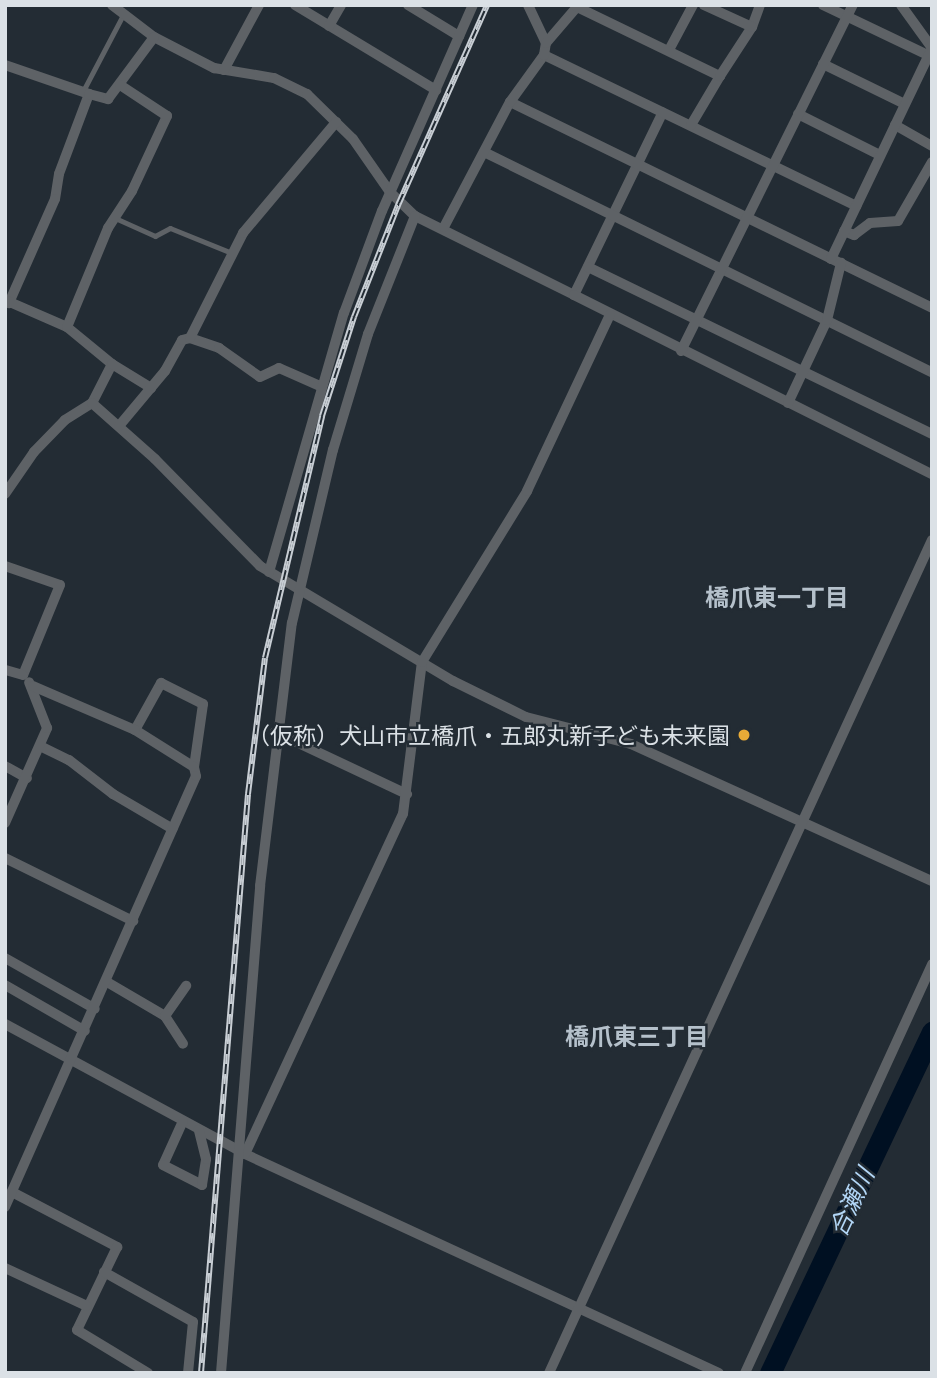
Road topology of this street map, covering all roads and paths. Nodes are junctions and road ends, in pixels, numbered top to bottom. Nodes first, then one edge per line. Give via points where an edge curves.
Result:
1 (113, 5) edge
2 (260, 5) edge
3 (295, 5) edge
4 (341, 5) edge
5 (408, 5) edge
6 (473, 5) edge
7 (528, 5) edge
8 (693, 5) edge
9 (704, 5) edge
10 (760, 5) edge
11 (823, 5) edge
12 (901, 5) edge
13 (128, 10) edge
14 (850, 11) edge
15 (329, 26) junction
16 (752, 27) junction
17 (459, 36) junction
18 (154, 37) junction
19 (545, 49) junction
20 (669, 50) junction
21 (928, 55) junction
22 (823, 64) junction
23 (5, 65) edge
24 (224, 70) junction
25 (720, 76) junction
26 (120, 85) junction
27 (436, 90) junction
28 (86, 92) junction
29 (510, 102) junction
30 (905, 104) junction
31 (663, 112) junction
32 (798, 114) junction
33 (336, 122) junction
34 (691, 125) junction
35 (895, 125) junction
36 (932, 146) edge
37 (484, 152) junction
38 (880, 155) junction
39 (932, 162) edge
40 (638, 164) junction
41 (772, 165) junction
42 (390, 192) junction
43 (856, 206) junction
44 (415, 216) junction
45 (614, 216) junction
46 (747, 217) junction
47 (115, 218) junction
48 (444, 228) junction
49 (844, 232) junction
50 (232, 253) junction
51 (836, 261) junction
52 (588, 267) junction
53 (722, 269) junction
54 (574, 295) junction
55 (7, 302) edge
56 (932, 308) edge
57 (610, 316) junction
58 (696, 320) junction
59 (827, 320) junction
60 (68, 327) junction
61 (190, 338) junction
62 (681, 351) junction
63 (112, 364) junction
64 (803, 371) junction
65 (932, 372) edge
66 (320, 386) junction
67 (151, 388) junction
68 (92, 403) junction
69 (788, 403) junction
70 (119, 426) junction
71 (932, 433) edge
72 (932, 474) edge
73 (6, 489) edge
74 (932, 540) edge
75 (5, 566) edge
76 (269, 572) junction
77 (298, 590) junction
78 (422, 662) junction
79 (5, 670) edge
80 (23, 675) junction
81 (33, 686) junction
82 (135, 730) junction
83 (275, 732) junction
84 (41, 747) junction
85 (5, 766) edge
86 (194, 767) junction
87 (27, 778) junction
88 (407, 794) junction
89 (5, 822) edge
90 (803, 826) junction
91 (173, 829) junction
92 (5, 858) edge
93 (932, 881) edge
94 (133, 921) junction
95 (5, 958) edge
96 (932, 964) edge
97 (107, 982) junction
98 (5, 985) edge
99 (186, 986) dead end
100 (95, 1009) junction
101 (165, 1016) junction
102 (5, 1024) edge
103 (85, 1031) junction
104 (184, 1044) dead end
105 (72, 1062) junction
106 (183, 1121) junction
107 (199, 1129) junction
108 (242, 1152) junction
109 (12, 1192) junction
110 (5, 1207) edge
111 (5, 1268) edge
112 (104, 1272) junction
113 (88, 1306) junction
114 (578, 1308) junction
115 (148, 1373) edge
116 (188, 1373) edge
117 (221, 1373) edge
118 (549, 1373) edge
119 (719, 1373) edge
120 (744, 1373) edge

1 - 13 street
2 - 24 street
3 - 15 street
4 - 15 street
5 - 17 street
6 - 17 street
7 - 19 street
8 - 20 street
9 - 16 street
10 - 16 street
11 - 14 street
12 - 21 street via 932,48
13 - 18 street
13 - 28 lane
14 - 21 street
14 - 22 street
15 - 27 street
16 - 25 street
17 - 27 street
18 - 24 street
18 - 26 street
19 - 20 street via 577,7
19 - 29 street
19 - 31 street
20 - 25 street
21 - 30 street
22 - 30 street
22 - 32 street
23 - 28 street
24 - 33 street via 289,83
25 - 34 street
26 - 28 street via 108,99
26 - 47 street via 167,116
27 - 42 street
28 - 55 street via 55,199
29 - 37 street
29 - 40 street
30 - 35 street
31 - 34 street
31 - 40 street
32 - 38 street
32 - 41 street
33 - 42 street via 368,156
33 - 50 street via 243,233
34 - 41 street
35 - 36 street
35 - 38 street
37 - 45 street
37 - 48 street
38 - 43 street
39 - 49 street via 898,221 870,223 854,235
40 - 45 street
40 - 46 street
41 - 43 street
41 - 46 street
42 - 44 street
42 - 66 street
43 - 49 street
44 - 48 street
44 - 77 street via 368,334
45 - 52 street
45 - 53 street
46 - 51 street
46 - 53 street
47 - 50 lane via 155,236 170,228
47 - 60 street
48 - 54 street
49 - 51 street
50 - 61 street
51 - 56 street
51 - 59 street
52 - 54 street
52 - 58 street
53 - 58 street
53 - 59 street
54 - 57 street
55 - 60 street
57 - 62 street
57 - 78 street via 527,491
58 - 62 street
58 - 64 street
59 - 64 street
59 - 65 street
60 - 63 street
61 - 66 street via 219,348 260,377 279,368
61 - 67 street via 182,340
62 - 69 street
63 - 67 street
63 - 68 street
64 - 69 street
64 - 71 street
66 - 76 street
67 - 70 street
68 - 70 street
68 - 73 street via 65,420
69 - 72 street
70 - 76 street
74 - 90 street
75 - 80 street via 60,585
76 - 77 street
77 - 78 street
77 - 83 street
78 - 88 street
78 - 90 street via 526,717 631,744
79 - 80 street
80 - 81 street
81 - 82 street
81 - 84 street via 47,723
82 - 86 street
82 - 86 street via 161,683 203,704
83 - 88 street
83 - 108 street
84 - 87 street
84 - 91 street via 69,760
85 - 87 street
86 - 91 street via 196,776
87 - 89 street
88 - 108 street via 402,814
90 - 93 street
90 - 114 street
91 - 94 street
92 - 94 street
94 - 97 street
95 - 100 street
96 - 120 street
97 - 100 street
97 - 101 street
98 - 103 street
99 - 101 street
100 - 103 street
101 - 104 street
102 - 105 street
103 - 105 street
105 - 106 street
105 - 109 street
106 - 107 street
106 - 107 street via 163,1165 202,1185 206,1159
107 - 108 street
108 - 114 street
108 - 117 street
109 - 110 street
109 - 112 street via 117,1247
111 - 113 street
112 - 113 street
112 - 116 street via 193,1322
113 - 115 street via 77,1330
114 - 118 street
114 - 119 street

